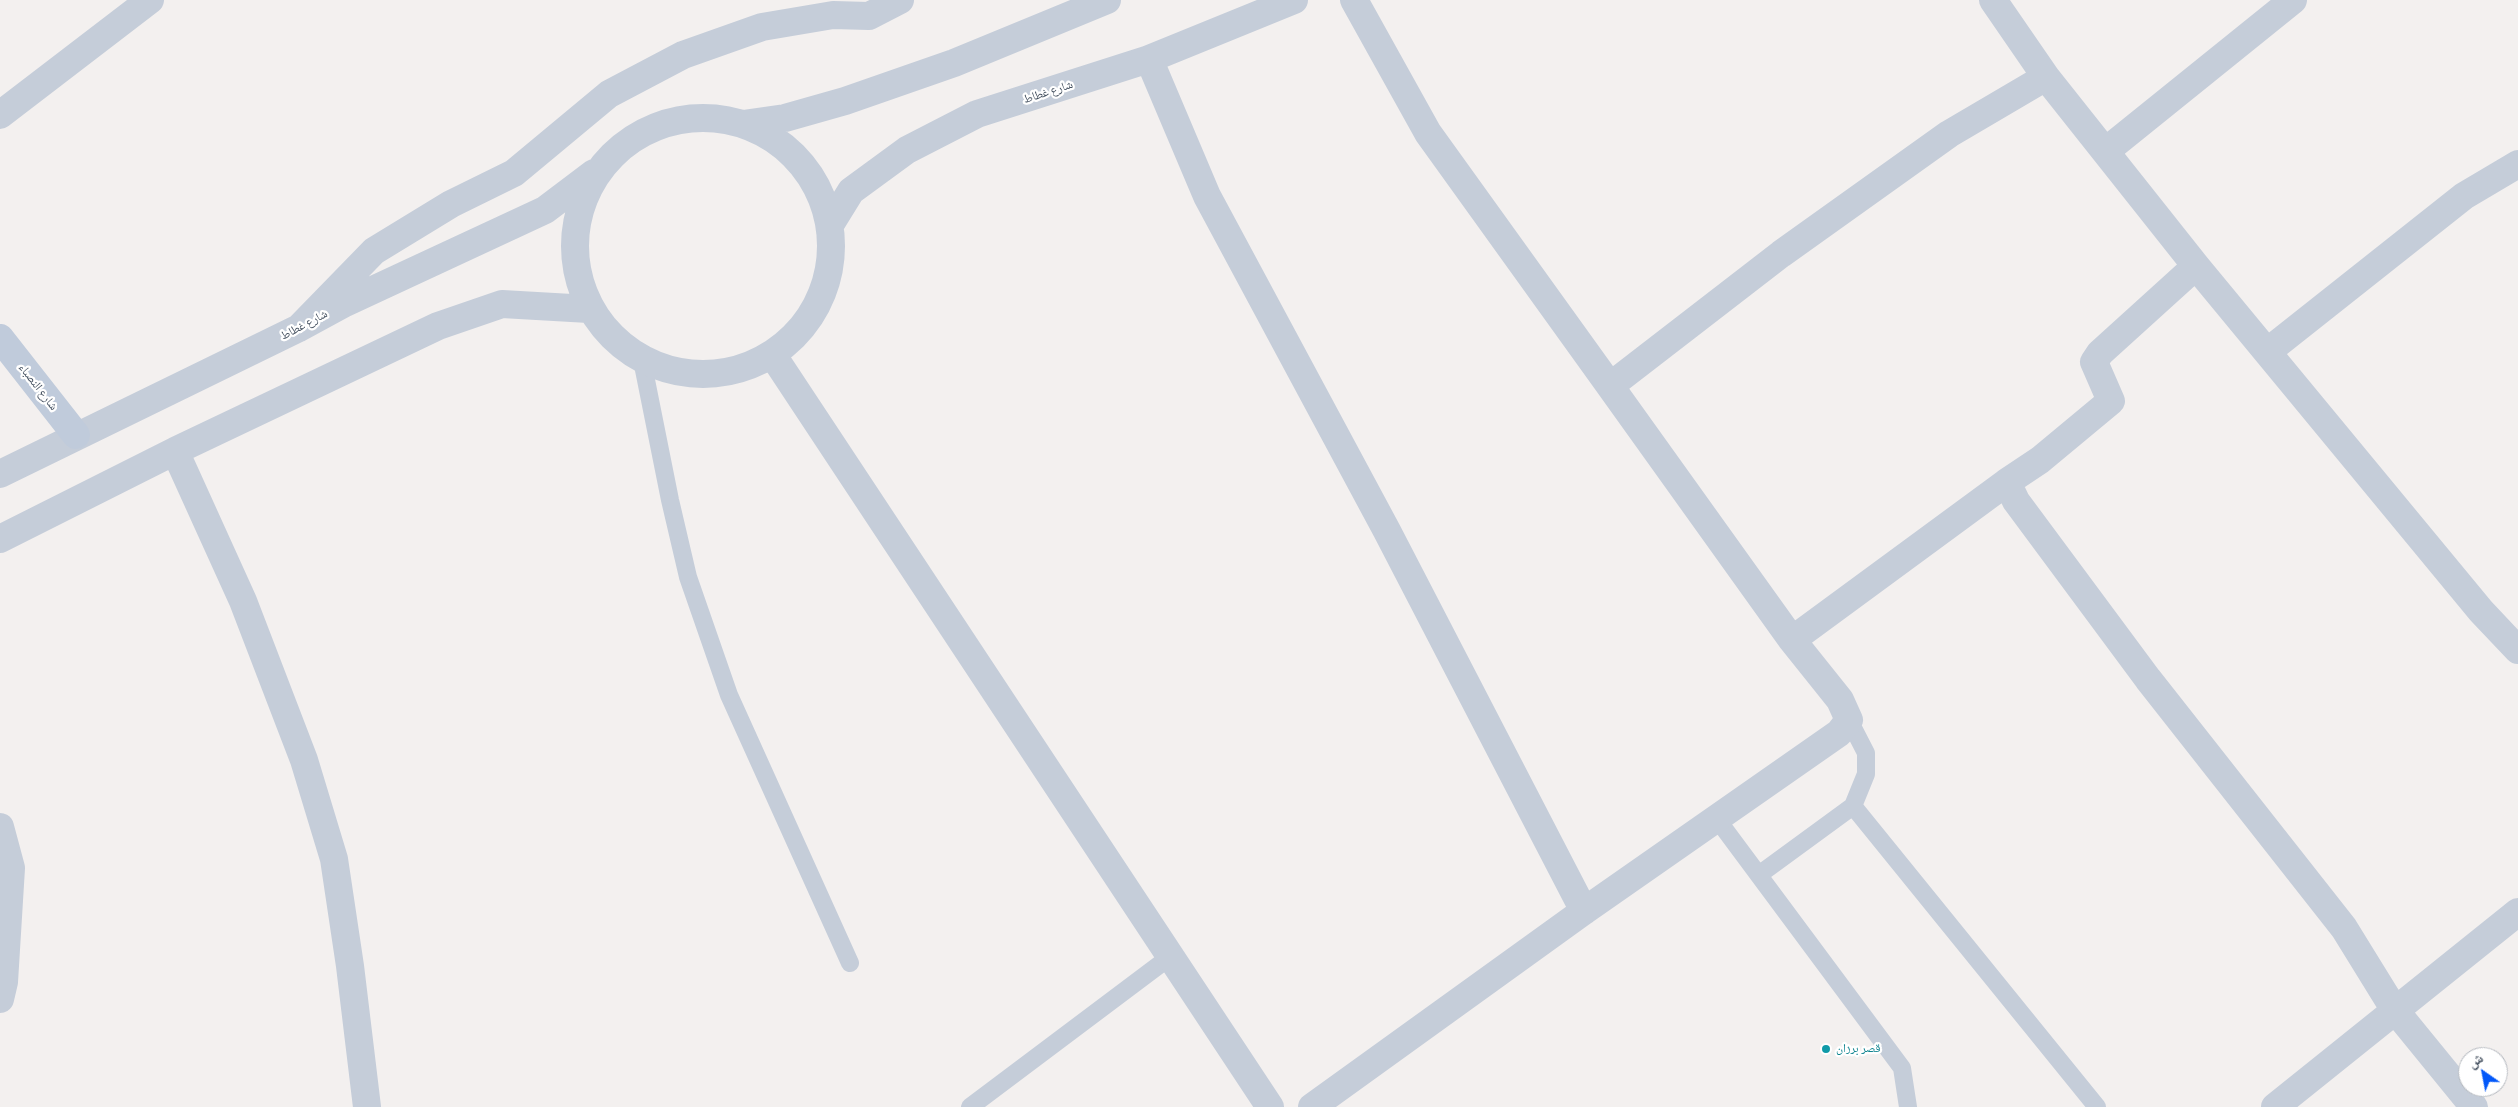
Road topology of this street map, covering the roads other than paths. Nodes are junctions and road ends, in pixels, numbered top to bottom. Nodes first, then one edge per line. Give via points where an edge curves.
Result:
1 (150, 0) edge
2 (900, 0) edge
3 (1107, 0) edge
4 (1294, 0) edge
5 (1354, 0) edge
6 (1993, 0) edge
7 (2293, 0) edge
8 (863, 8) edge
9 (1148, 60) junction
10 (2046, 76) junction
11 (0, 115) edge
12 (742, 124) junction
13 (2107, 150) junction
14 (2518, 164) edge
15 (601, 167) junction
16 (830, 225) junction
17 (2196, 266) junction
18 (589, 309) junction
19 (300, 328) junction
20 (0, 338) edge
21 (2267, 352) junction
22 (772, 354) junction
23 (642, 360) junction
24 (1610, 386) junction
25 (76, 436) junction
26 (175, 451) junction
27 (0, 474) edge
28 (2007, 482) junction
29 (0, 539) edge
30 (1792, 640) junction
31 (2518, 650) edge
32 (1849, 720) junction
33 (1853, 806) junction
34 (1717, 818) junction
35 (0, 826) edge
36 (1760, 874) junction
37 (1584, 911) junction
38 (2518, 912) edge
39 (1171, 956) junction
40 (850, 963) dead end
41 (0, 999) edge
42 (2394, 1009) junction
43 (368, 1107) edge
44 (970, 1107) edge
45 (1270, 1107) edge
46 (1312, 1107) edge
47 (1908, 1107) edge
48 (2097, 1107) edge
49 (2275, 1107) edge
50 (2474, 1107) edge

1 - 11 street
2 - 8 street
3 - 12 street via 954,63 845,102 785,118
4 - 9 street, شارع غطاط
5 - 24 street via 1428,133
6 - 10 street
7 - 13 street
8 - 19 street via 762,27 683,55 609,94 514,173 451,204 374,251
9 - 16 street, شارع غطاط via 977,114 907,150 851,191
9 - 37 street via 1207,196 1387,531
10 - 13 street
10 - 24 street via 1941,140 1781,254
12 - 15 street, شارع غطاط via 714,118 686,119 659,125 636,136
12 - 16 street via 777,140 802,164 818,188
13 - 17 street
14 - 21 street via 2464,196
15 - 18 street via 584,198 573,246 578,280
15 - 19 street, شارع غطاط via 545,210 345,303
16 - 22 street via 832,258 826,287 810,317 788,343
17 - 21 street
17 - 28 street via 2094,362 2109,392 2111,401 2105,408
18 - 23 street via 610,337
18 - 26 street via 502,304 484,310 438,326
19 - 25 street, شارع غطاط
20 - 25 street, شارع النصباء
21 - 31 street via 2481,611
22 - 23 street via 758,363 723,374 680,373
22 - 39 street
23 - 40 lane via 688,577 729,695
24 - 30 street
25 - 27 street, شارع غطاط
26 - 29 street
26 - 43 street via 250,619 304,760 334,858
28 - 30 street
28 - 42 street via 2016,501 2148,678 2344,928
30 - 32 street via 1840,700
32 - 33 lane via 1866,753 1866,774
32 - 34 street via 1839,733
33 - 36 lane
33 - 48 lane
34 - 36 lane
34 - 37 street
35 - 41 street via 12,868
36 - 47 lane via 1902,1068
37 - 46 street
38 - 42 street
39 - 44 lane
39 - 45 street
42 - 49 street
42 - 50 street

